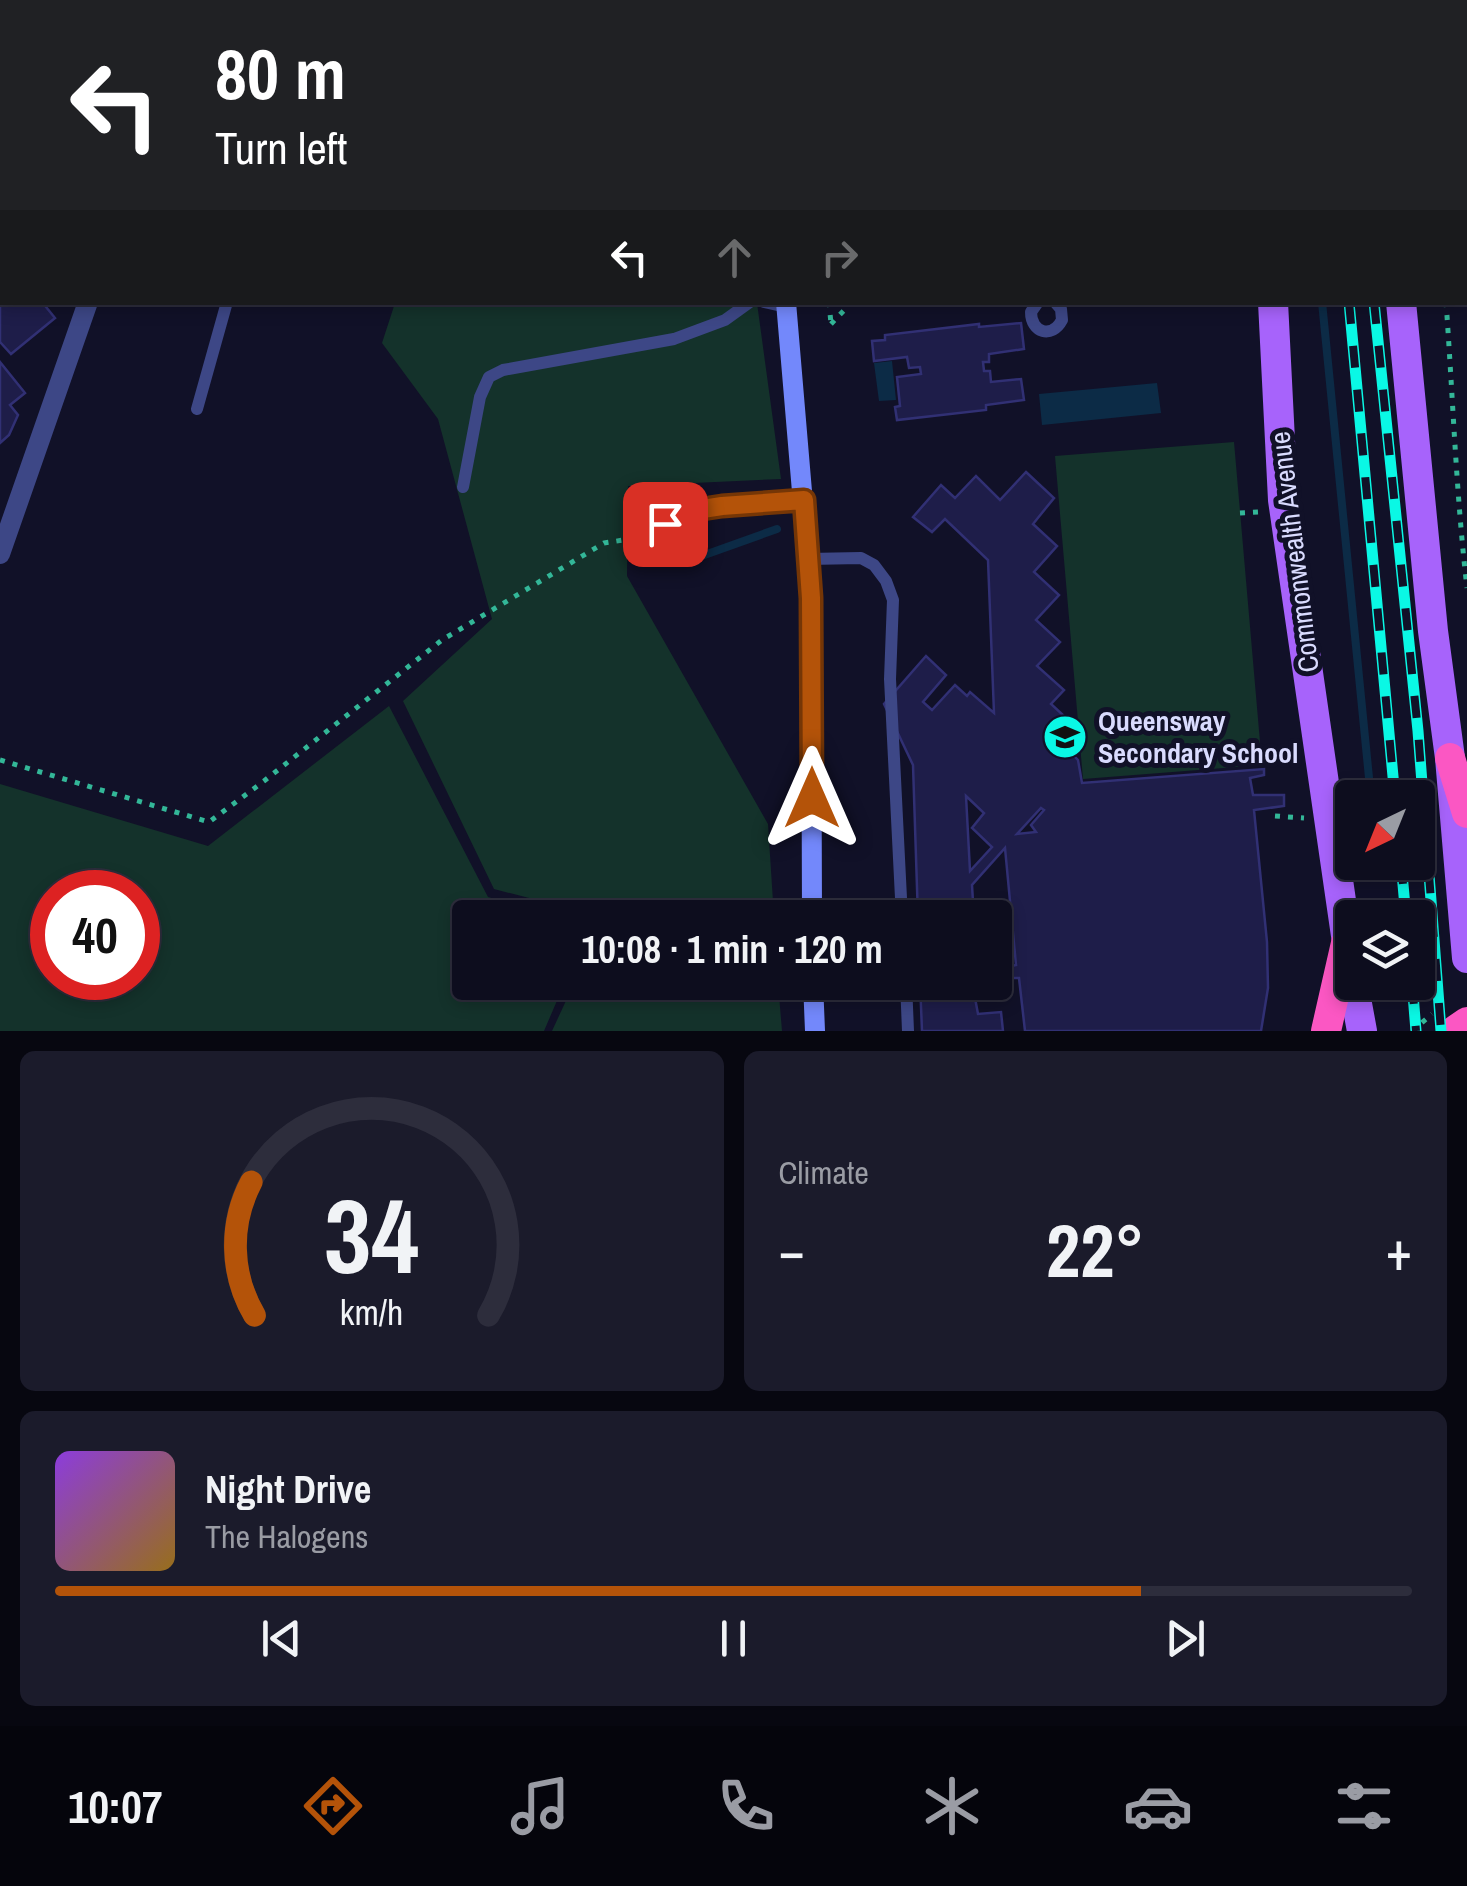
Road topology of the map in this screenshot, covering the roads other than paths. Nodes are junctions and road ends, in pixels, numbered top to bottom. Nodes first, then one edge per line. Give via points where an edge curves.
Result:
1 (87, 305) edge
2 (226, 305) edge
3 (746, 305) edge
4 (786, 305) edge
5 (1059, 305) edge
6 (1273, 305) edge
7 (1401, 305) edge
8 (1033, 306) edge
9 (197, 408) dead end
10 (463, 487) dead end
11 (804, 500) junction
12 (648, 536) road end
13 (0, 554) edge
14 (808, 558) junction
15 (1458, 768) edge
16 (1467, 814) edge
17 (812, 900) edge
18 (901, 900) edge
19 (1340, 900) edge
20 (1467, 958) edge
21 (1335, 991) edge
22 (814, 1000) edge
23 (907, 1000) edge
24 (1357, 1000) edge
25 (1467, 1022) edge
26 (816, 1031) edge
27 (908, 1031) edge
28 (1326, 1031) edge
29 (1362, 1031) edge
30 (1454, 1031) edge

1 - 13 street
2 - 9 lane
3 - 10 lane via 674,339 489,377
4 - 11 street
5 - 8 lane via 1060,325 1048,332 1034,327
6 - 19 main road, Commonwealth Avenue via 1283,500
7 - 15 main road via 1434,631
11 - 12 lane via 683,512
11 - 14 street
14 - 17 street
14 - 18 lane via 861,558 874,565 893,600 890,680
15 - 16 highway
15 - 20 main road
21 - 28 highway
22 - 26 street
23 - 27 lane
24 - 29 main road, Commonwealth Avenue
25 - 30 highway

